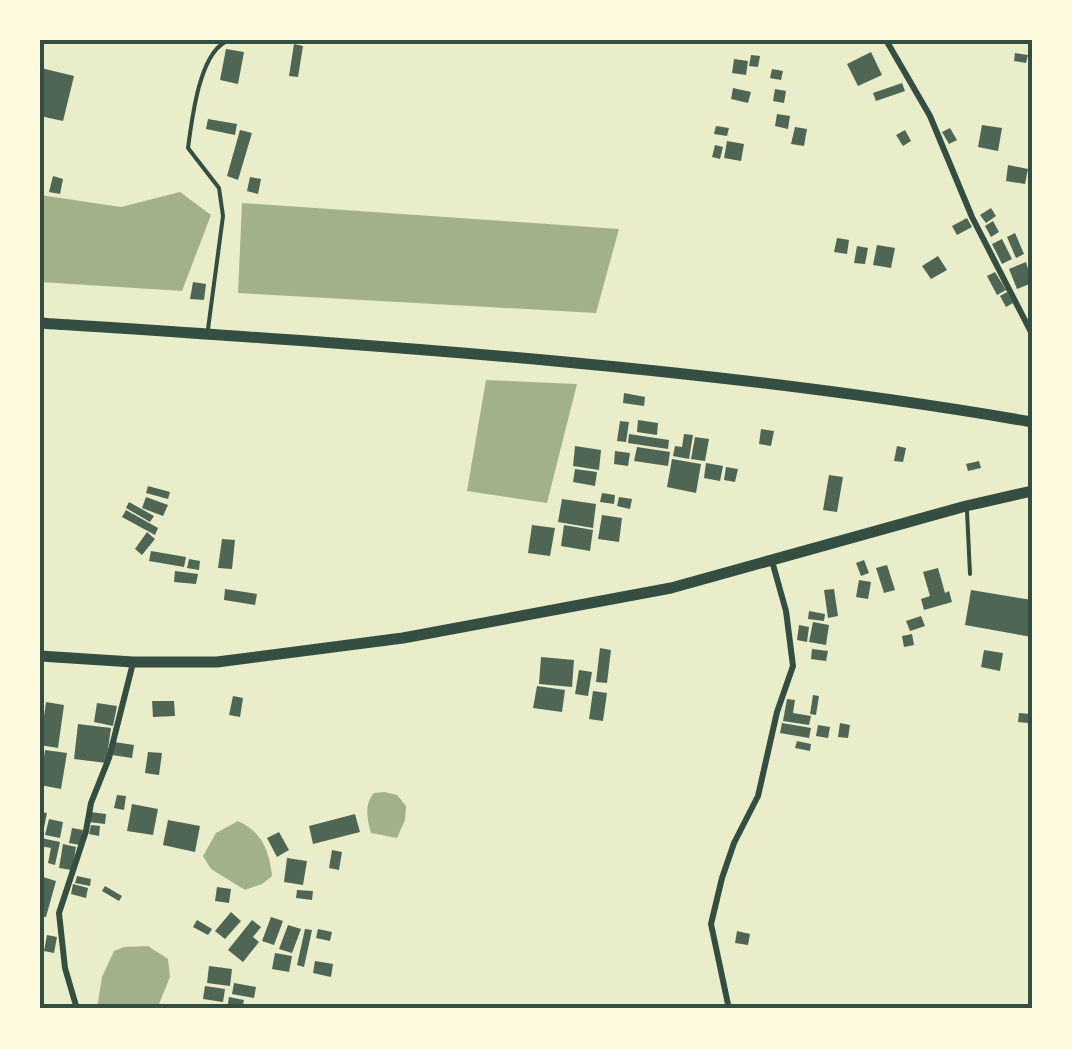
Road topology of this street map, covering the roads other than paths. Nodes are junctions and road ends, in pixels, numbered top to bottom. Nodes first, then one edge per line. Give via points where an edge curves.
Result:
1 (230, 40) edge
2 (886, 40) edge
3 (40, 323) edge
4 (208, 334) junction
5 (1032, 334) edge
6 (1032, 422) edge
7 (1032, 491) edge
8 (966, 506) junction
9 (772, 561) junction
10 (970, 574) dead end
11 (40, 656) edge
12 (133, 662) junction
13 (77, 1009) edge
14 (730, 1009) edge

1 - 4 lane via 209,58 188,148 220,188 223,216
2 - 5 street via 930,116
3 - 4 highway
4 - 6 highway via 574,360 896,398
7 - 8 highway
8 - 9 highway
8 - 10 lane
9 - 12 highway via 670,588 403,638 217,662
9 - 14 street via 793,666 758,796 734,843 712,924
11 - 12 highway
12 - 13 street via 60,913

